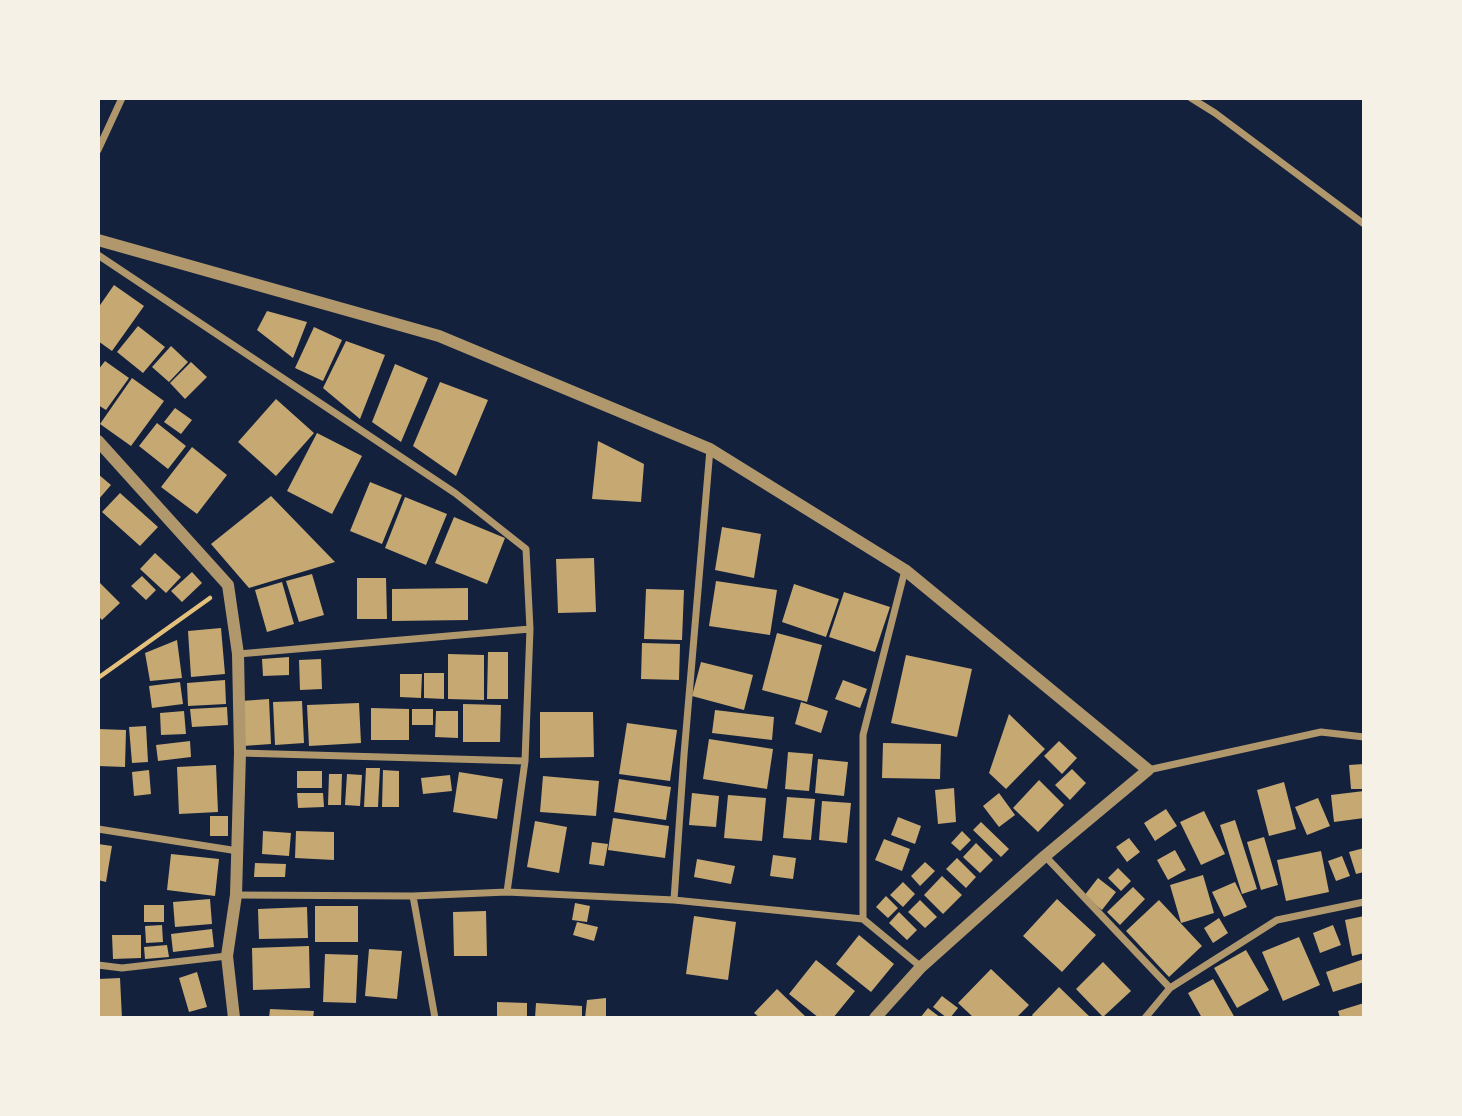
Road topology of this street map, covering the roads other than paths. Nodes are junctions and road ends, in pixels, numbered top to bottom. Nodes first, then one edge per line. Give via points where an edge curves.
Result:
1 (122, 98) edge
2 (1191, 98) edge
3 (98, 150) edge
4 (1364, 224) edge
5 (98, 240) edge
6 (98, 254) edge
7 (98, 441) edge
8 (710, 449) junction
9 (905, 570) junction
10 (530, 629) junction
11 (238, 654) junction
12 (1364, 737) edge
13 (240, 753) junction
14 (525, 761) junction
15 (1148, 770) junction
16 (98, 829) edge
17 (238, 851) junction
18 (1045, 856) junction
19 (507, 892) junction
20 (236, 895) junction
21 (414, 896) junction
22 (674, 900) junction
23 (1364, 902) edge
24 (863, 919) junction
25 (227, 956) junction
26 (98, 965) edge
27 (921, 967) junction
28 (1170, 988) junction
29 (879, 1017) edge
30 (234, 1018) edge
31 (435, 1018) edge
32 (1145, 1018) edge

1 - 3 street
2 - 4 street
5 - 8 street via 439,336
6 - 10 street via 454,493 526,549
7 - 11 street via 228,585
8 - 9 street
8 - 22 street
9 - 15 street
9 - 24 street via 863,735
10 - 11 street
10 - 14 street
11 - 13 street
12 - 15 street via 1321,732
13 - 14 street
13 - 17 street
14 - 19 street
15 - 18 street
16 - 17 street
17 - 20 street
18 - 27 street
18 - 28 street
19 - 21 street
19 - 22 street
20 - 21 street
20 - 25 street
21 - 31 street
22 - 24 street
23 - 28 street via 1278,920
24 - 27 street
25 - 26 street via 122,968
25 - 30 street
27 - 29 street
28 - 32 street

